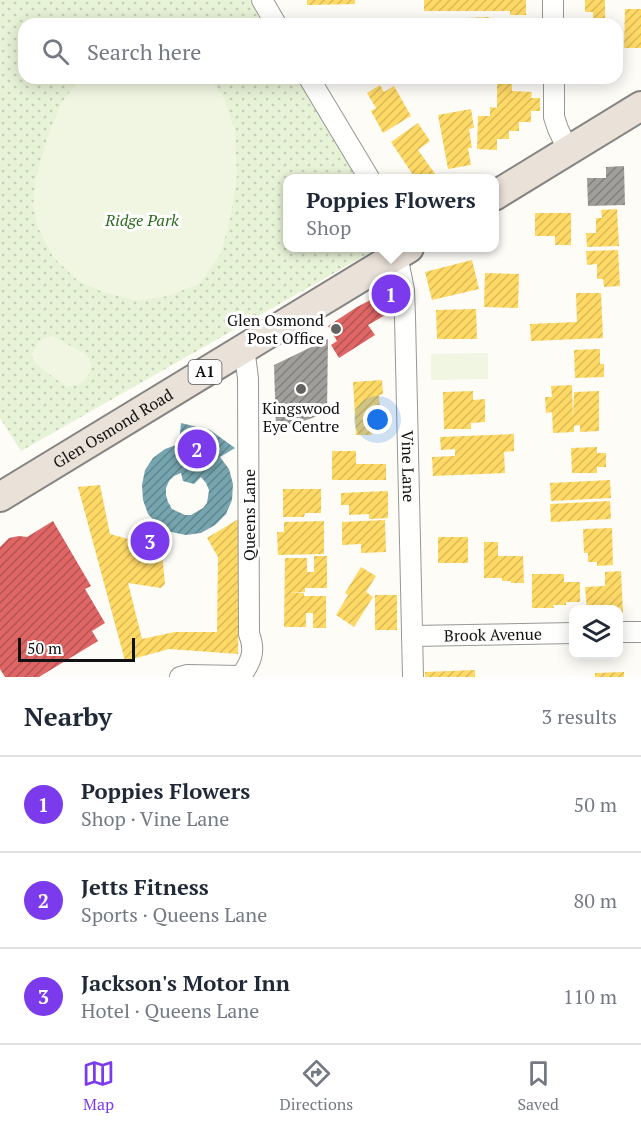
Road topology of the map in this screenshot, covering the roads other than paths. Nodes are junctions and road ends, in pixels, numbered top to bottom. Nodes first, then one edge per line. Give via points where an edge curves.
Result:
1 (262, 0) edge
2 (553, 0) edge
3 (272, 18) edge
4 (553, 18) edge
5 (313, 84) edge
6 (554, 84) edge
7 (641, 106) edge
8 (568, 150) junction
9 (367, 174) edge
10 (499, 193) edge
11 (403, 252) edge
12 (406, 252) edge
13 (244, 348) junction
14 (0, 497) edge
15 (623, 632) edge
16 (641, 632) edge
17 (569, 633) edge
18 (412, 636) junction
19 (241, 676) edge
20 (180, 677) edge
21 (413, 677) edge

1 - 3 street
2 - 4 street
5 - 9 street
6 - 8 street via 554,117
7 - 8 highway
8 - 10 highway
11 - 13 highway, Glen Osmond Road / A1
12 - 18 street, Vine Lane
13 - 14 highway, Glen Osmond Road / A1
13 - 19 street, Queens Lane via 248,378 249,634 253,651
15 - 16 street
17 - 18 street, Brook Avenue
18 - 21 street, Vine Lane
19 - 20 street

